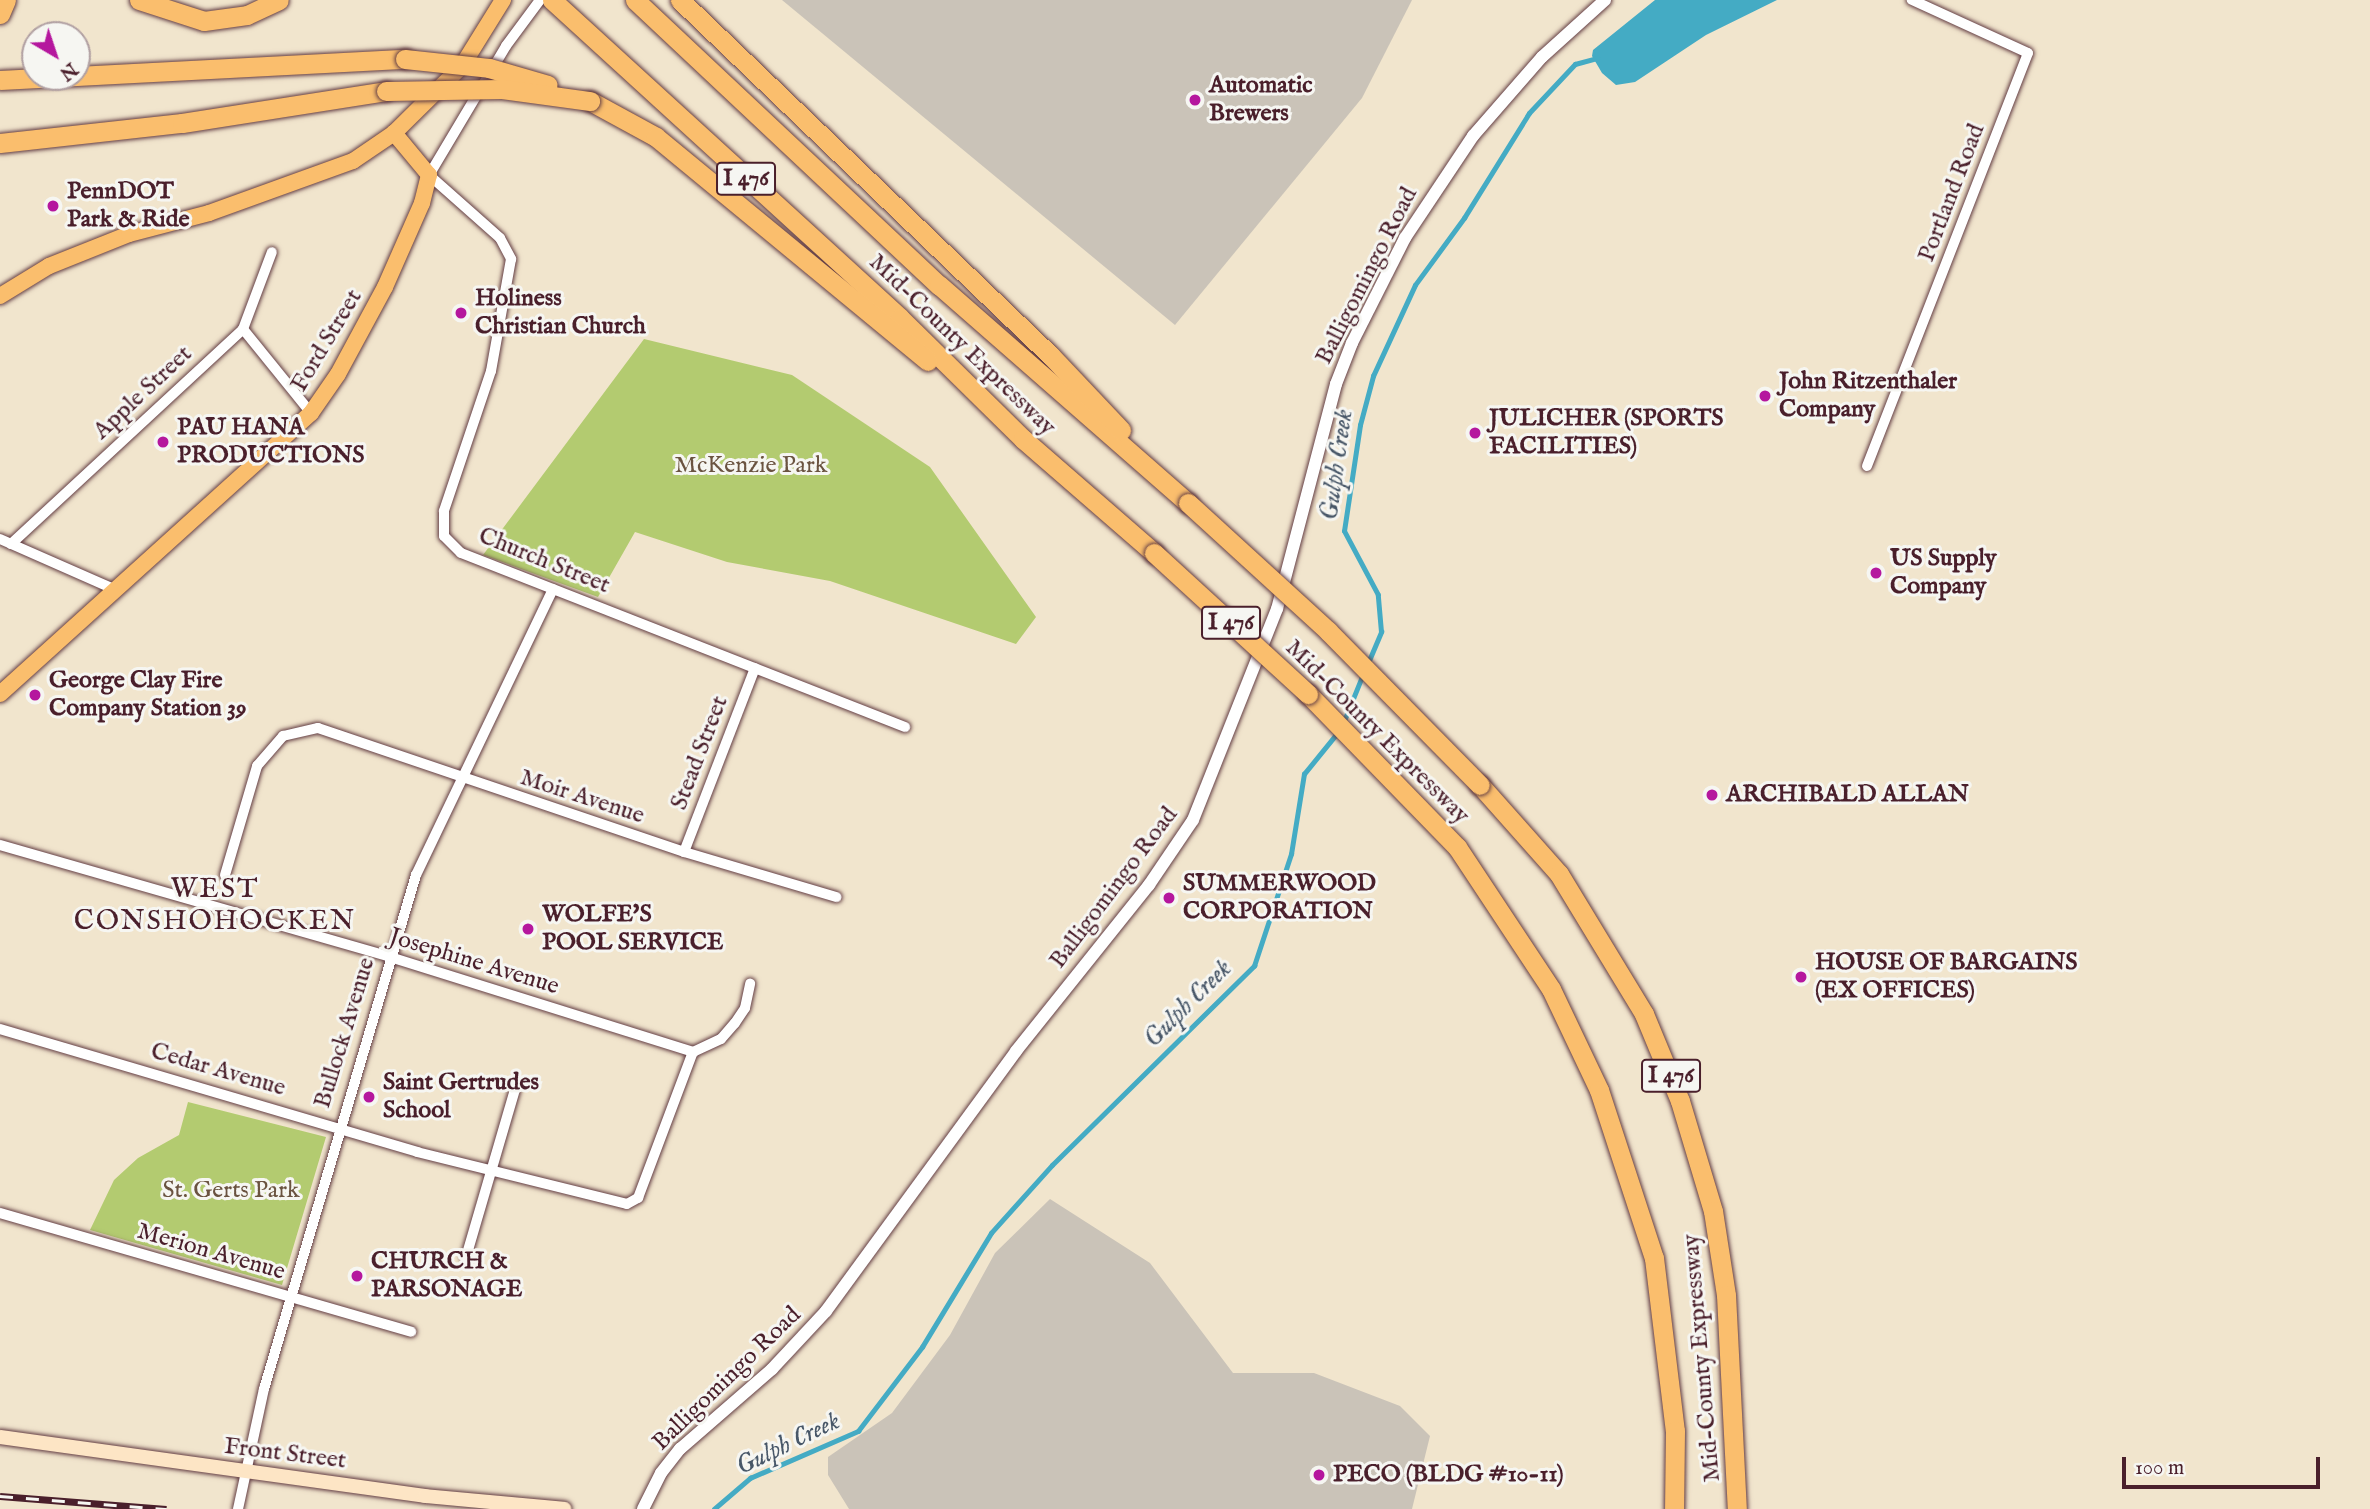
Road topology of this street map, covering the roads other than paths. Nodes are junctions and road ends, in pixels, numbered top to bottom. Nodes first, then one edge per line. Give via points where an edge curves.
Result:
1 (6, 0) edge
2 (139, 0) edge
3 (279, 0) edge
4 (503, 0) edge
5 (540, 0) edge
6 (552, 0) edge
7 (635, 0) edge
8 (680, 0) edge
9 (1605, 0) edge
10 (1912, 0) edge
11 (0, 14) edge
12 (91, 79) edge
13 (0, 80) edge
14 (21, 80) edge
15 (21, 87) edge
16 (0, 91) edge
17 (590, 101) junction
18 (394, 133) junction
19 (0, 143) edge
20 (429, 175) junction
21 (272, 252) dead end
22 (0, 296) edge
23 (243, 329) junction
24 (311, 413) junction
25 (1023, 439) junction
26 (1867, 466) dead end
27 (1188, 503) junction
28 (0, 539) edge
29 (11, 544) junction
30 (553, 589) junction
31 (116, 590) junction
32 (755, 668) junction
33 (0, 694) edge
34 (905, 727) dead end
35 (459, 778) junction
36 (0, 845) edge
37 (684, 852) junction
38 (225, 875) dead end
39 (836, 897) dead end
40 (390, 957) junction
41 (750, 984) dead end
42 (0, 1030) edge
43 (693, 1052) junction
44 (515, 1089) dead end
45 (339, 1126) junction
46 (488, 1171) junction
47 (0, 1213) edge
48 (466, 1256) dead end
49 (290, 1297) junction
50 (411, 1332) dead end
51 (0, 1437) edge
52 (246, 1471) junction
53 (238, 1507) edge
54 (564, 1509) edge
55 (643, 1509) edge
56 (1674, 1509) edge
57 (1737, 1509) edge

1 - 11 highway
2 - 3 highway via 204,21 247,15
4 - 18 main road via 462,66
5 - 20 street, Ford Street via 506,46
6 - 25 highway, Mid-County Expressway / I 476 via 900,317
7 - 27 highway, Mid-County Expressway / I 476 via 939,285
8 - 27 highway via 1052,356
9 - 55 street, Balligomingo Road via 1542,57 1473,136 1405,238 1358,331 1336,384 1277,610 1193,821 1149,886 1016,1051 826,1311 772,1369 681,1449 661,1473
10 - 26 street, Portland Road via 2028,52
12 - 17 highway, bridge via 405,59 489,68
13 - 14 highway
15 - 16 highway
17 - 19 highway, bridge via 502,89 386,91 183,122
17 - 25 highway via 656,137
18 - 20 main road, Church Street
18 - 22 main road via 353,161 209,213 129,234 49,266
20 - 24 main road, Ford Street via 422,203 385,287 338,374
20 - 30 street, Church Street via 500,238 511,259 491,371 444,511 444,536 461,553
21 - 23 street, Apple Street
23 - 24 street
23 - 29 street, Apple Street
24 - 31 main road, Ford Street
25 - 56 highway, Mid-County Expressway / I 476, bridge via 1339,724 1457,847 1551,989 1624,1155 1654,1258 1675,1431
27 - 57 highway, Mid-County Expressway / I 476, bridge via 1328,631 1480,785 1559,874 1644,1014 1664,1058 1713,1211 1735,1418
28 - 29 street
29 - 31 street
30 - 32 street, Church Street
30 - 35 street, Bullock Avenue
31 - 33 main road, Ford Street
32 - 34 street, Church Street
32 - 37 street, Stead Street
35 - 37 street, Moir Avenue
35 - 38 street, Moir Avenue via 318,728 283,736 257,766
35 - 40 street, Bullock Avenue via 416,875
36 - 40 street, Josephine Avenue
37 - 39 street, Moir Avenue
40 - 43 street, Josephine Avenue
40 - 45 street, Bullock Avenue
41 - 43 street via 745,1008 735,1023 721,1039
42 - 45 street, Cedar Avenue
43 - 46 street, Cedar Avenue via 638,1198 627,1203
44 - 46 street
45 - 46 street, Cedar Avenue
45 - 49 street, Bullock Avenue
46 - 48 street
47 - 49 street, Merion Avenue
49 - 50 street, Merion Avenue
49 - 52 street, Bullock Avenue
51 - 52 main road, Front Street
52 - 53 street, Bullock Avenue
52 - 54 main road, Front Street via 425,1496

